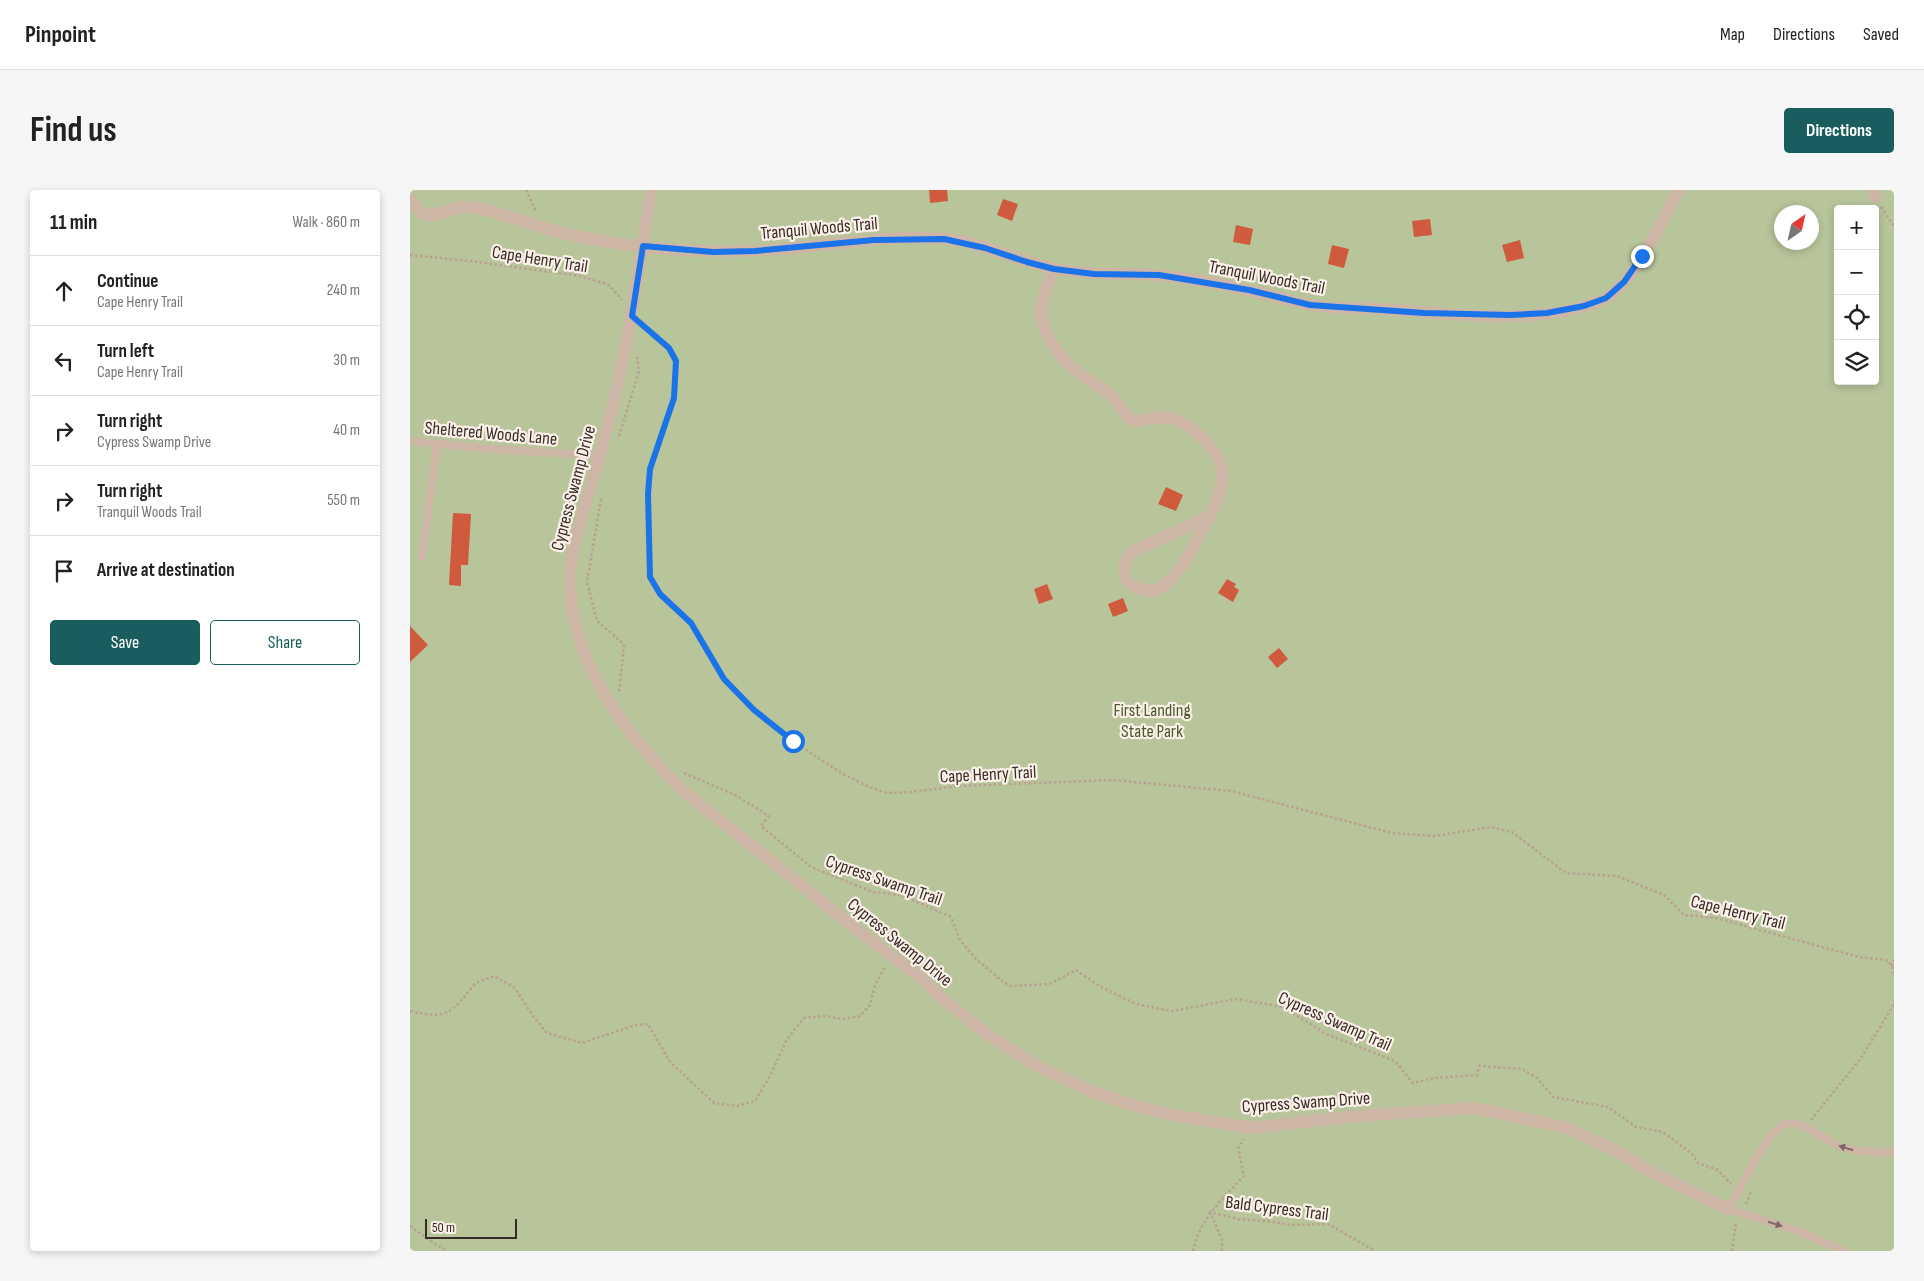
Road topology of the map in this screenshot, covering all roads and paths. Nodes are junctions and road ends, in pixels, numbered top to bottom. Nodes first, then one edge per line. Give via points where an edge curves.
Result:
1 (526, 190) edge
2 (651, 190) edge
3 (1679, 190) edge
4 (1873, 194) edge
5 (411, 198) edge
6 (533, 225) junction
7 (1894, 226) edge
8 (643, 246) junction
9 (410, 255) edge
10 (1054, 269) junction
11 (632, 316) junction
12 (636, 353) dead end
13 (619, 436) dead end
14 (410, 441) edge
15 (436, 444) junction
16 (600, 455) junction
17 (602, 492) dead end
18 (1210, 516) junction
19 (422, 557) dead end
20 (618, 696) dead end
21 (678, 770) dead end
22 (891, 956) junction
23 (1894, 960) edge
24 (1892, 966) junction
25 (1894, 976) edge
26 (410, 1011) edge
27 (1250, 1128) junction
28 (1894, 1153) edge
29 (1731, 1204) junction
30 (1210, 1212) junction
31 (410, 1226) edge
32 (448, 1251) edge
33 (1194, 1251) edge
34 (1222, 1251) edge
35 (1375, 1251) edge
36 (1843, 1251) edge

1 - 6 path via 535,210
2 - 8 street, Cypress Swamp Drive
3 - 10 street, Tranquil Woods Trail via 1624,282 1606,298 1547,313 1424,313 1310,305 1249,290 1159,275 1094,274
4 - 7 path
5 - 6 street, Tranquil Woods Trail via 417,209 430,216 469,207
6 - 8 street, Tranquil Woods Trail via 596,240
8 - 10 street, Tranquil Woods Trail via 713,252 874,240 944,239
8 - 11 street, Cypress Swamp Drive
9 - 11 path, Cape Henry Trail via 580,276 609,286
10 - 18 street via 1041,312 1042,322 1055,350 1077,372 1111,396 1130,419 1181,421 1208,443 1218,455 1223,476
11 - 16 street, Cypress Swamp Drive
11 - 24 path, Cape Henry Trail via 669,348 676,361 674,398 650,469 650,577 660,594 691,623 724,679 754,710 793,741 848,777 887,792 1113,780 1231,792 1392,833 1434,836 1491,827 1512,832 1566,873 1617,876 1664,895 1684,915 1716,918 1859,957 1886,960
12 - 13 path via 638,371
14 - 15 lane, Sheltered Woods Lane
15 - 16 lane, Sheltered Woods Lane
15 - 19 lane
16 - 22 street, Cypress Swamp Drive via 577,532 570,578 573,611 582,646 606,696 642,747 687,794
17 - 20 path via 586,582 597,621 624,644
18 - 18 street via 1132,552 1124,565 1126,580 1141,589 1152,590 1170,580
21 - 29 path, Cypress Swamp Trail via 737,796 769,816 761,826 811,867 873,892 901,895 951,916 960,940 976,959 1011,986 1050,984 1076,970 1136,1004 1172,1011 1237,999 1283,1007 1326,1034 1395,1061 1413,1083 1476,1075 1479,1066 1522,1069 1538,1078 1553,1097 1608,1108 1636,1127 1663,1132 1692,1154 1698,1163 1718,1170 1730,1183
22 - 26 path via 875,985 870,1005 860,1016 804,1018 787,1039 755,1101 737,1106 714,1103 670,1062 648,1024 582,1043 547,1032 514,987 494,976 474,985 451,1012 426,1015
22 - 27 street, Cypress Swamp Drive via 988,1036 1066,1080 1136,1106
23 - 24 path
24 - 25 path
27 - 29 street, Cypress Swamp Drive via 1474,1108 1564,1127 1613,1149 1649,1171
27 - 30 path via 1238,1148 1244,1176
28 -> 29 lane via 1863,1153 1842,1148 1802,1126 1789,1123 1778,1128 1766,1142
29 -> 36 lane
30 - 33 path via 1196,1238
30 - 34 path, Bald Cypress Trail via 1222,1240
30 - 35 path, Bald Cypress Trail via 1291,1225 1328,1224
31 - 32 path

